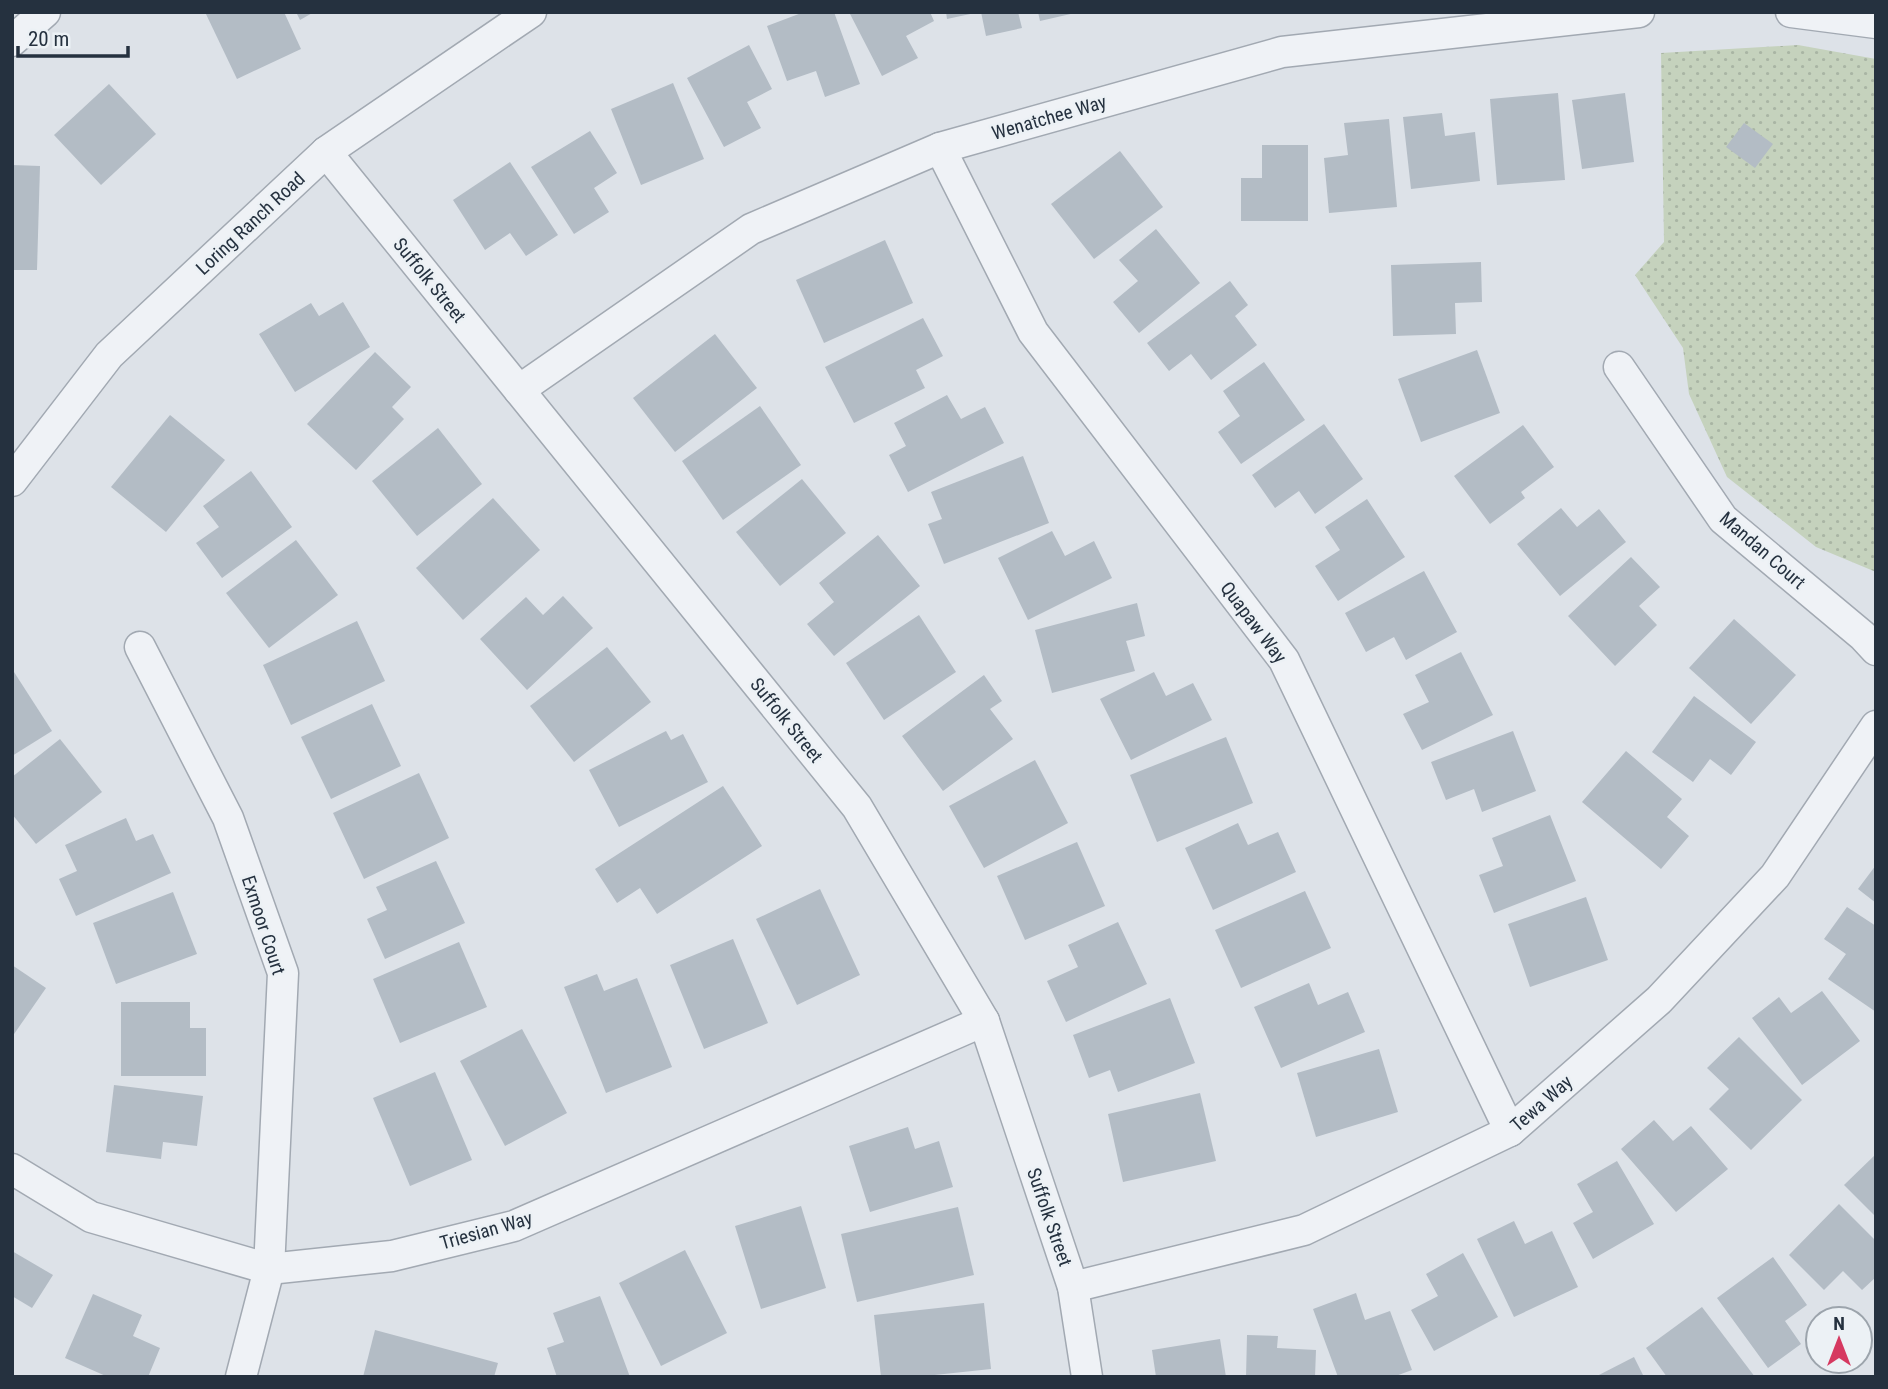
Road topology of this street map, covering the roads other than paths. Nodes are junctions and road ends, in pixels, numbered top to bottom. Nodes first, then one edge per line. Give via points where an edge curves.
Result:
1 (45, 12) edge
2 (531, 12) edge
3 (1639, 12) edge
4 (1791, 12) edge
5 (1876, 23) edge
6 (12, 41) edge
7 (940, 148) junction
8 (326, 152) junction
9 (1619, 367) dead end
10 (519, 390) junction
11 (12, 481) edge
12 (140, 647) dead end
13 (1876, 650) edge
14 (1876, 726) edge
15 (984, 1021) junction
16 (1510, 1132) junction
17 (12, 1169) edge
18 (269, 1269) junction
19 (1073, 1287) junction
20 (241, 1377) edge
21 (1087, 1377) edge

1 - 6 street
2 - 8 street, Loring Ranch Road
3 - 7 street, Wenatchee Way via 1282,52
4 - 5 street
7 - 10 street, Wenatchee Way via 751,229
7 - 16 street, Quapaw Way via 1032,332 1284,660
8 - 10 street, Suffolk Street
8 - 11 street, Loring Ranch Road via 109,355
9 - 13 street, Mandan Court via 1723,519
10 - 15 street, Suffolk Street via 857,807
12 - 18 street, Exmoor Court via 228,818 282,973
14 - 16 street, Tewa Way via 1775,876 1660,1000
15 - 18 street, Triesian Way via 514,1226 392,1256
15 - 19 street, Suffolk Street
16 - 19 street, Tewa Way via 1304,1230
17 - 18 street, Triesian Way via 90,1217
18 - 20 street, Exmoor Court
19 - 21 street, Suffolk Street

